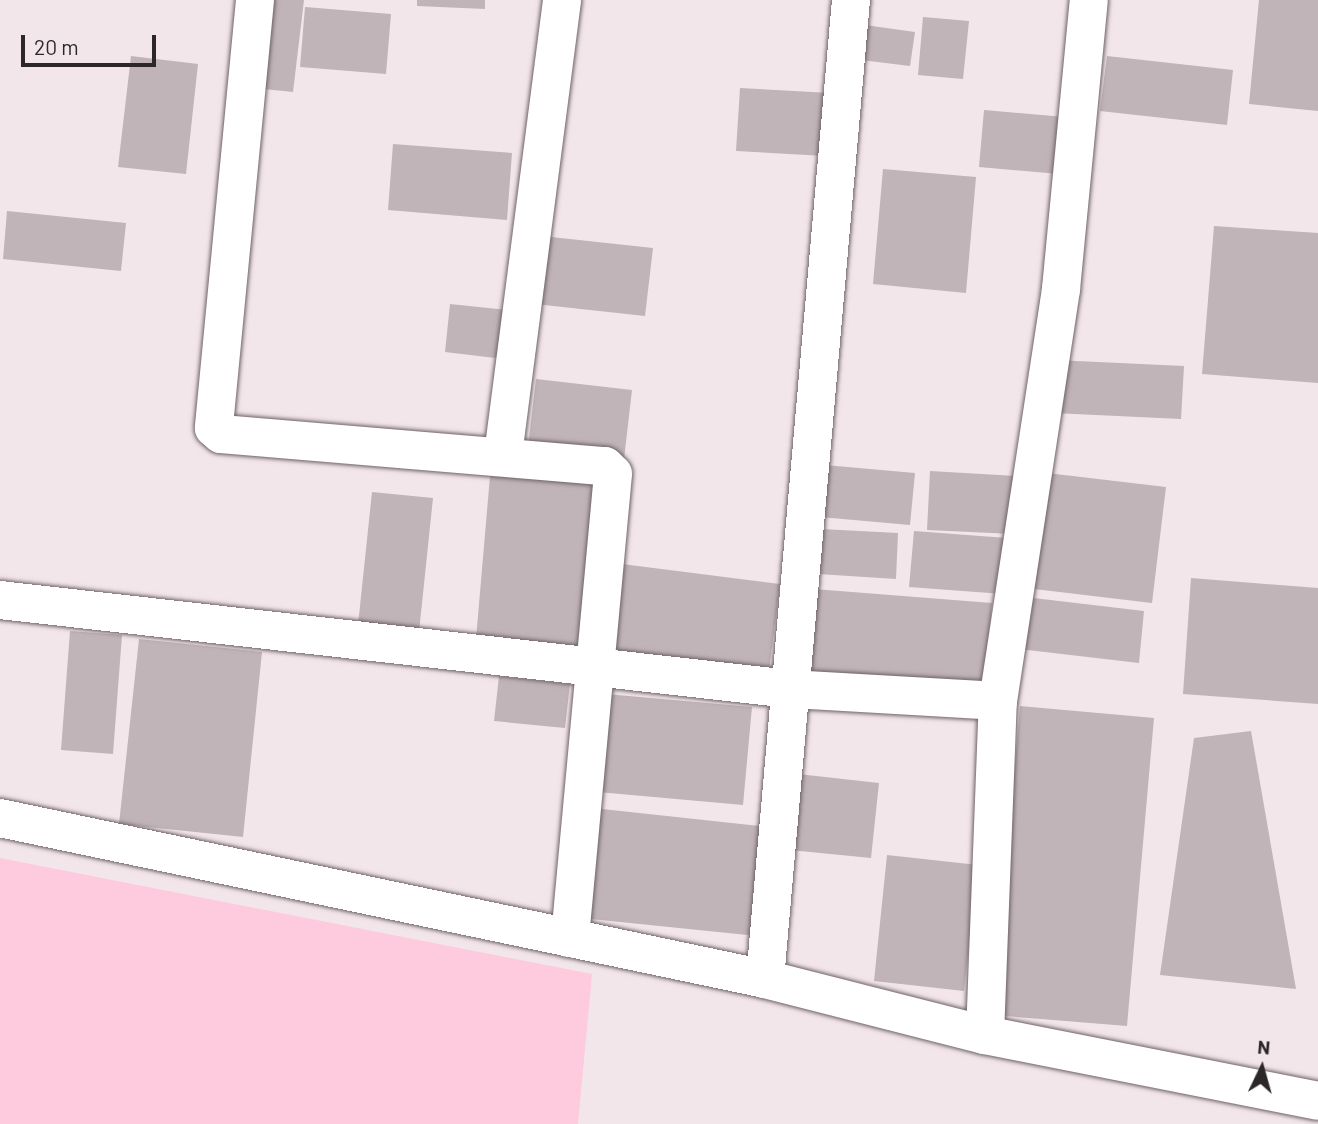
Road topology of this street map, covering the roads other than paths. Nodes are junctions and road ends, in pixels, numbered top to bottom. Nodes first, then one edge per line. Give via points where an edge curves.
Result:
1 (256, 0) edge
2 (562, 0) edge
3 (851, 0) edge
4 (1089, 0) edge
5 (503, 455) junction
6 (0, 600) edge
7 (591, 667) junction
8 (790, 689) junction
9 (998, 701) junction
10 (0, 818) edge
11 (570, 938) junction
12 (765, 979) junction
13 (985, 1035) junction
14 (1318, 1101) edge

1 - 5 street via 214,428 221,434
2 - 5 street
3 - 8 street
4 - 9 street via 1061,289
5 - 7 street via 605,466 613,474
6 - 7 street
7 - 8 street
7 - 11 street
8 - 9 street
8 - 12 street
9 - 13 street
10 - 11 street
11 - 12 street
12 - 13 street
13 - 14 street

